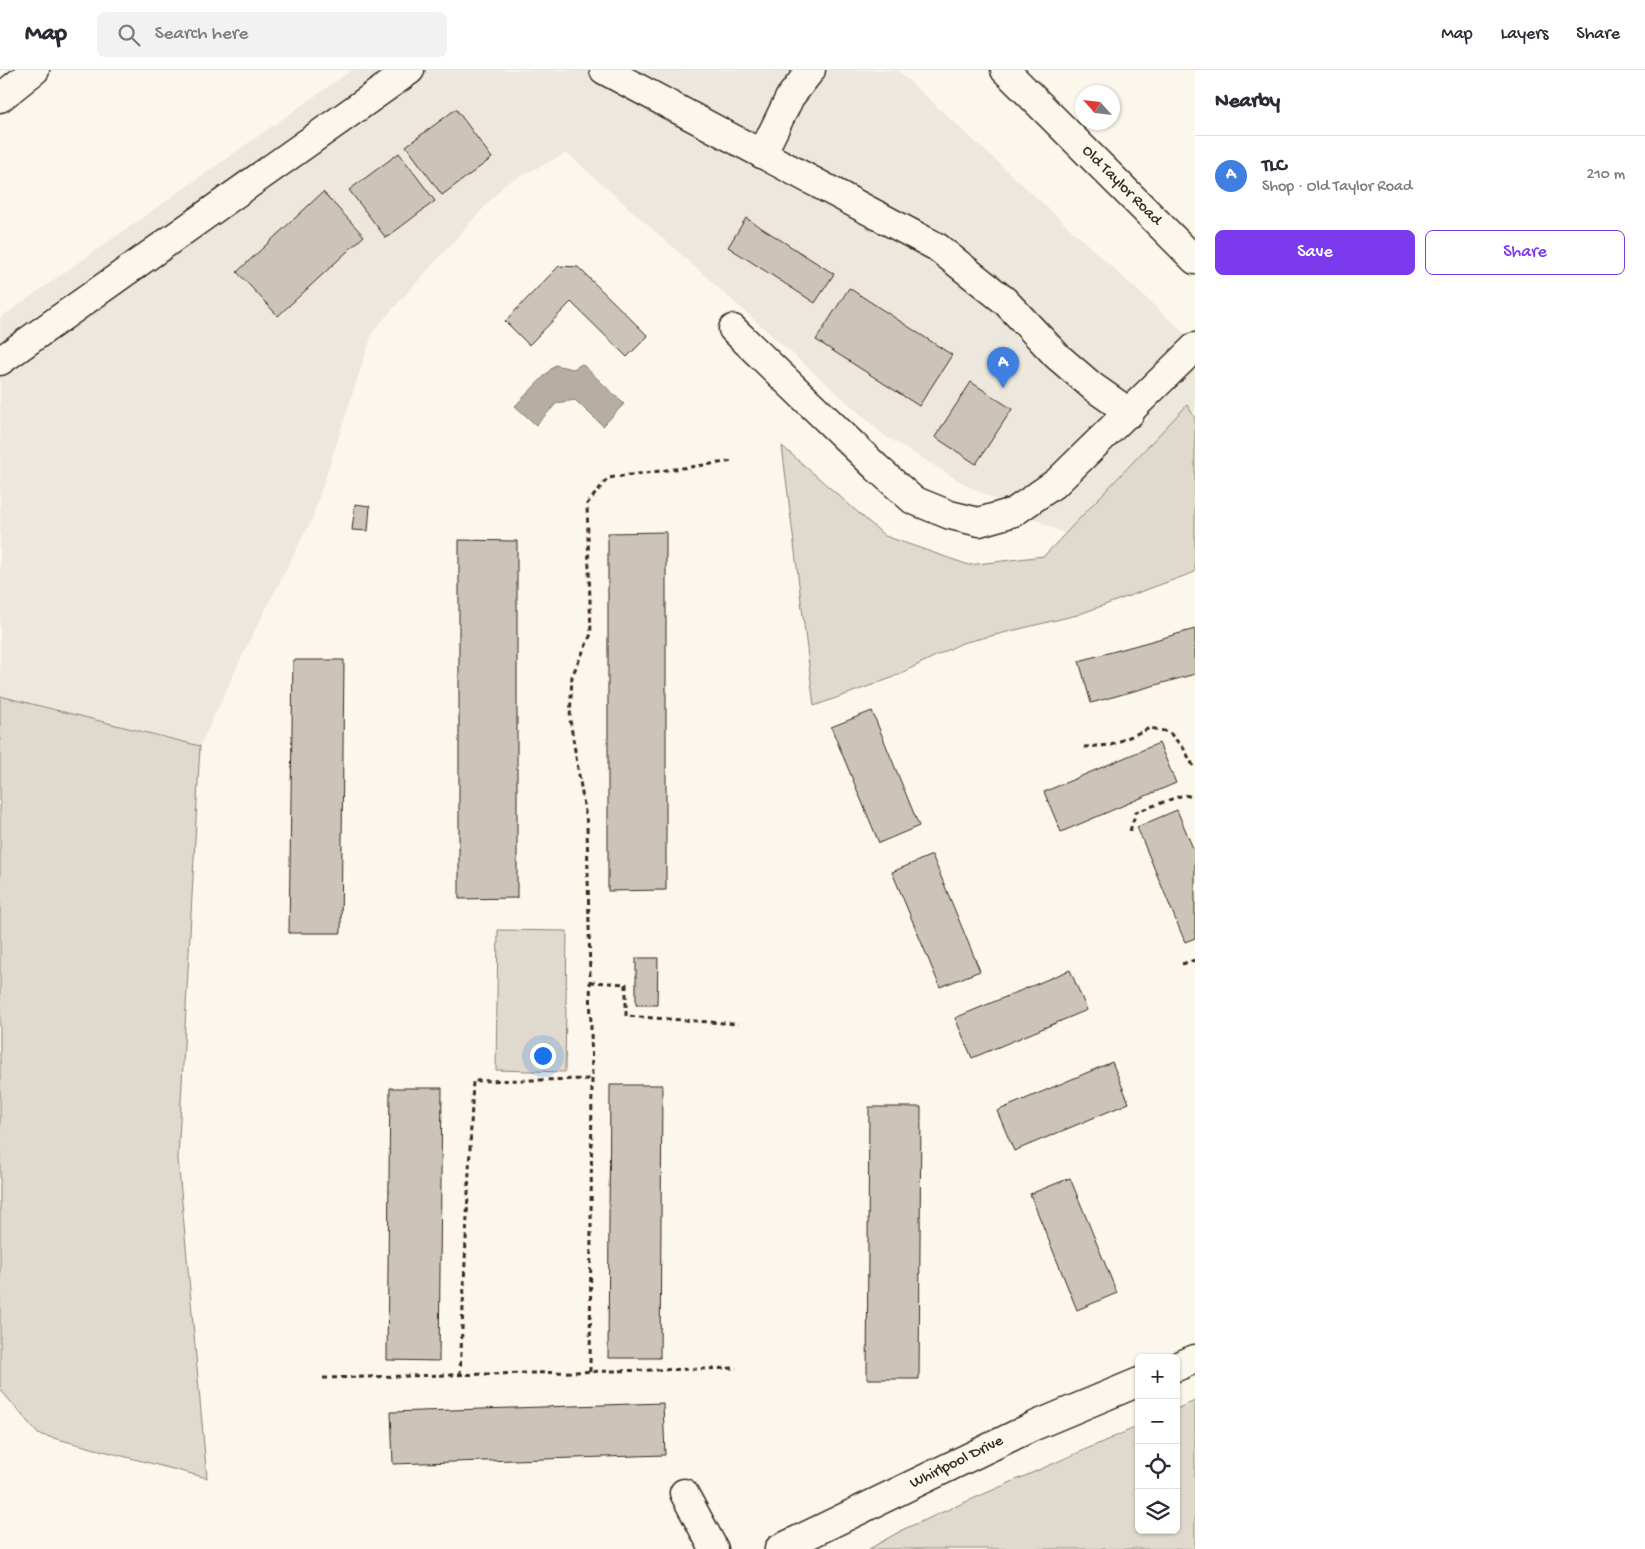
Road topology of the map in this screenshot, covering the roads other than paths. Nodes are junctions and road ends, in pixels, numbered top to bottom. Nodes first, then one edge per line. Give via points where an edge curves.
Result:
1 (35, 70) edge
2 (410, 70) edge
3 (604, 70) edge
4 (811, 70) edge
5 (1005, 70) edge
6 (0, 98) edge
7 (762, 154) junction
8 (1195, 260) edge
9 (733, 329) dead end
10 (1195, 347) edge
11 (0, 361) edge
12 (1130, 413) junction
13 (1195, 1359) edge
14 (1180, 1365) edge
15 (1135, 1384) edge
16 (684, 1492) dead end
17 (714, 1549) edge
18 (779, 1549) edge

1 - 6 main road
2 - 11 main road
3 - 7 main road
4 - 7 main road via 790,97
5 - 8 main road, Old Taylor Road
7 - 12 main road via 937,247 1005,300 1057,356 1093,387
9 - 12 main road via 913,500 950,515 979,522 1014,512 1058,482
10 - 12 main road
13 - 14 main road
15 - 18 main road, Whirlpool Drive via 1034,1426
16 - 17 main road

